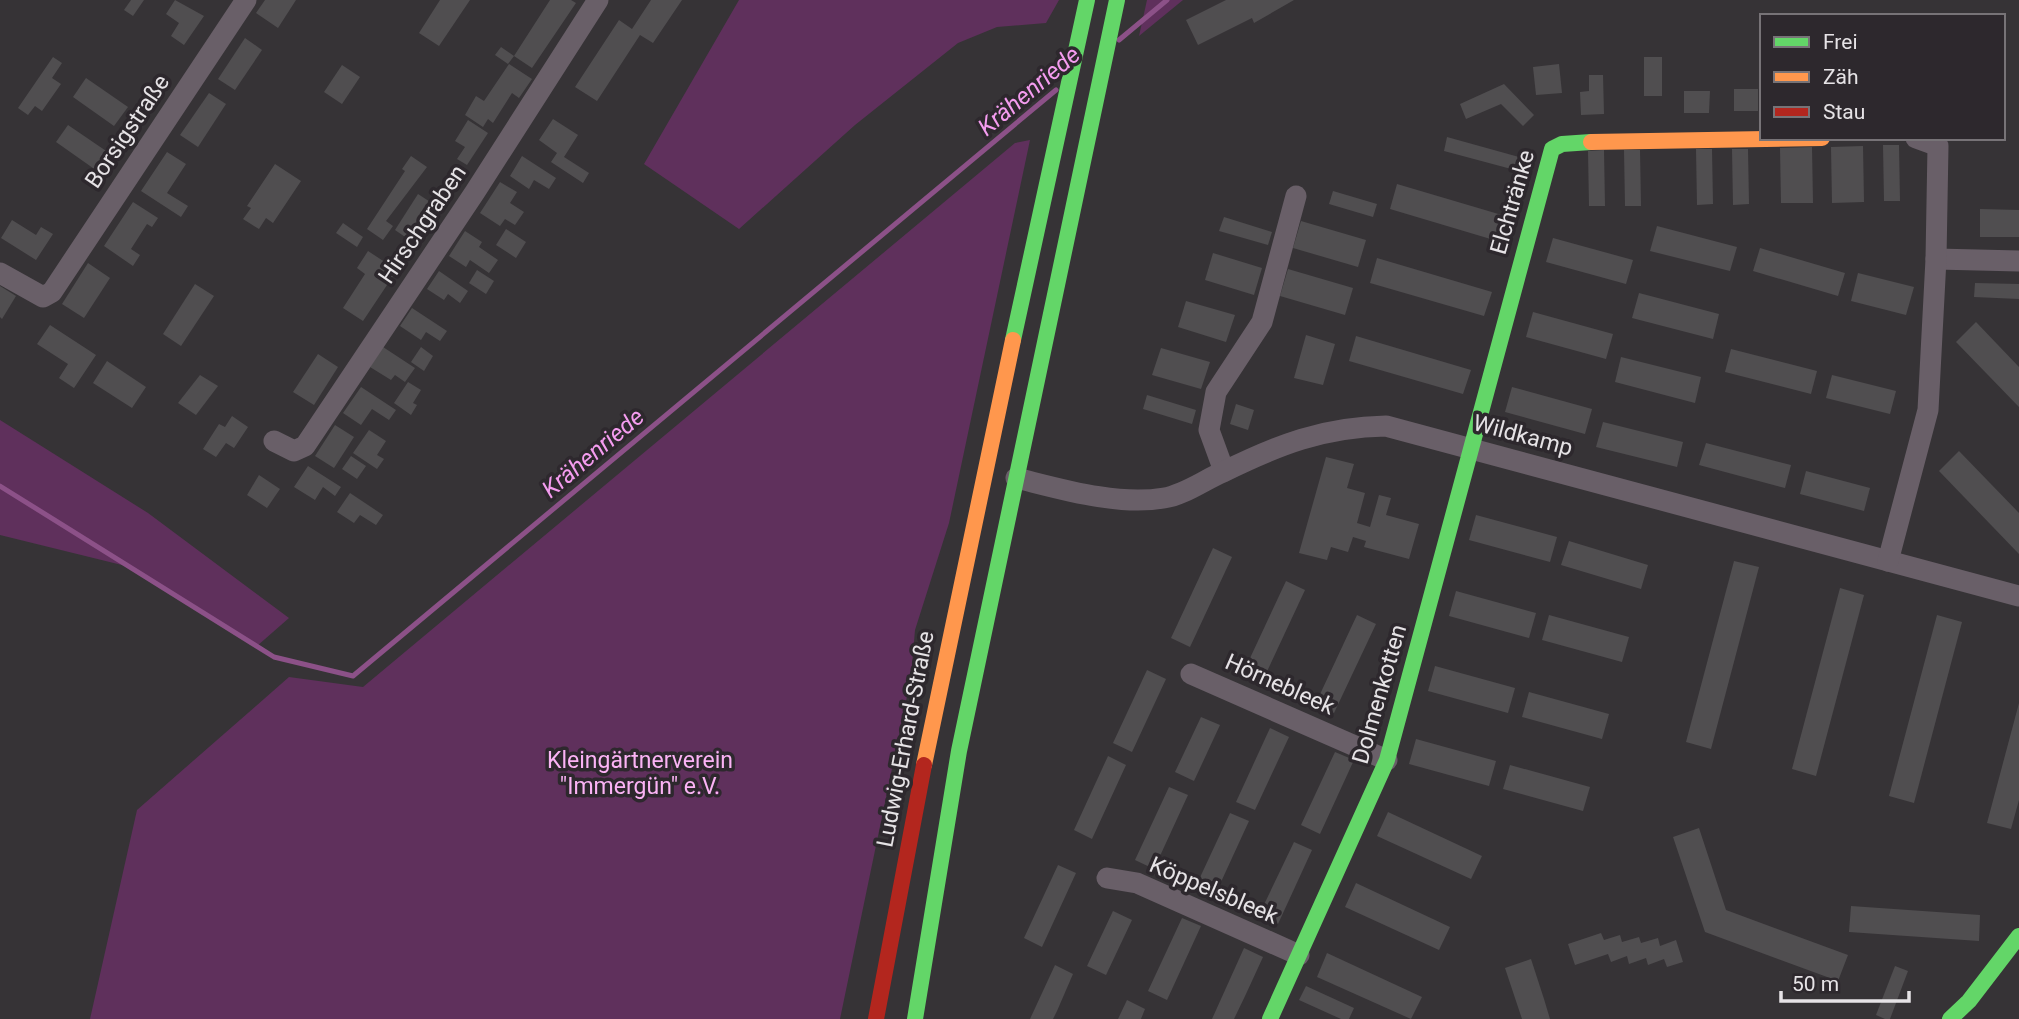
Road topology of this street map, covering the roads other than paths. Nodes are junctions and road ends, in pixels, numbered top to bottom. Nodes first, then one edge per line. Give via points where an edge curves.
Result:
1 (246, 0) edge
2 (598, 0) edge
3 (1087, 0) edge
4 (1117, 0) edge
5 (1760, 139) edge
6 (1922, 140) edge
7 (1296, 196) dead end
8 (1936, 259) junction
9 (2019, 261) edge
10 (0, 273) edge
11 (274, 441) dead end
12 (1471, 448) junction
13 (984, 470) junction
14 (1224, 471) junction
15 (1016, 478) junction
16 (1888, 561) junction
17 (2019, 596) edge
18 (1191, 674) dead end
19 (1387, 760) junction
20 (1107, 878) dead end
21 (2019, 936) edge
22 (1299, 955) junction
23 (876, 1019) edge
24 (915, 1019) edge
25 (1270, 1019) edge
26 (1950, 1019) edge

1 - 10 street, Borsigstraße via 52,292 43,297 33,294
2 - 11 street, Hirschgraben via 305,446 294,451
3 - 13 main road, Ludwig-Erhard-Straße
4 - 15 main road
5 - 12 main road, Elchtränke via 1619,141 1562,144 1552,149
6 - 8 street via 1938,146
7 - 14 street via 1262,322 1213,403 1209,430
8 - 9 street
8 - 16 street via 1928,410
12 - 14 street, Wildkamp via 1386,426 1349,426 1314,433
12 - 16 street, Wildkamp
12 - 19 main road, Dolmenkotten
13 - 15 main road
13 - 23 main road, Ludwig-Erhard-Straße
14 - 15 street, Wildkamp via 1165,498 1132,499
15 - 24 main road via 960,751
16 - 17 street, Wildkamp
18 - 19 street, Hörnebleek
19 - 22 main road, Dolmenkotten
20 - 22 street, Köppelsbleek via 1137,883
21 - 26 main road
22 - 25 main road, Dolmenkotten

